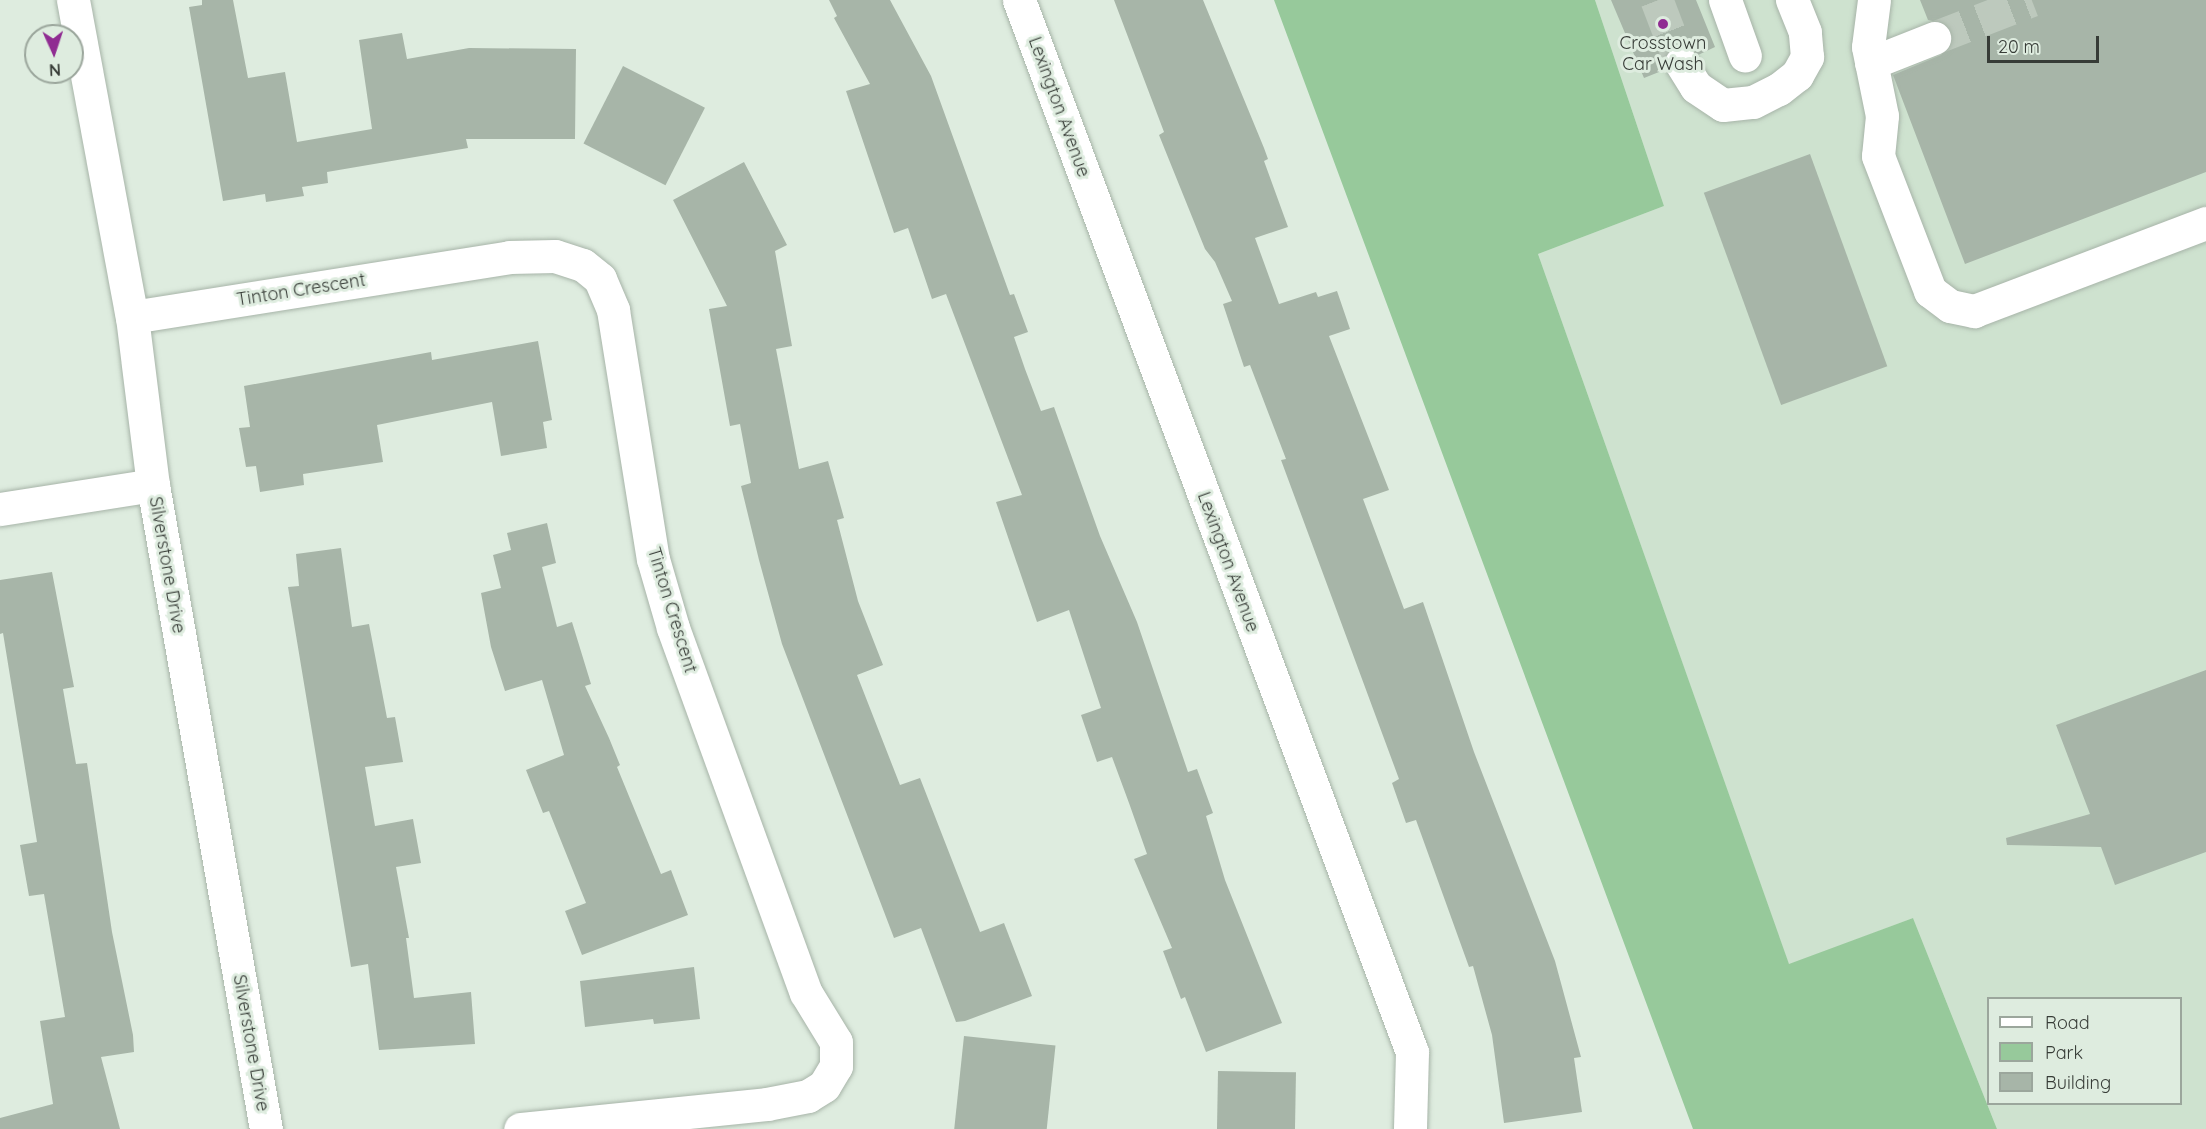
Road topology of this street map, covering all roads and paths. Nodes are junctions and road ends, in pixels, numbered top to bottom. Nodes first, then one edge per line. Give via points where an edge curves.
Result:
1 (73, 0) edge
2 (1019, 0) edge
3 (1725, 0) edge
4 (1792, 0) edge
5 (1874, 0) edge
6 (1934, 38) tunnel mouth
7 (1745, 56) dead end
8 (1681, 63) tunnel mouth
9 (1871, 63) junction
10 (2206, 223) edge
11 (132, 317) junction
12 (153, 485) junction
13 (0, 509) edge
14 (266, 1129) edge
15 (520, 1129) edge
16 (1410, 1129) edge

1 - 11 street, Silverstone Drive
2 - 16 street, Lexington Avenue via 1412,1052
3 - 7 street
4 - 8 street via 1805,32 1807,57 1797,75 1779,89 1753,102 1723,105 1696,87
5 - 9 street via 1868,47
6 - 9 street
9 - 10 street via 1882,116 1878,156 1930,291 1950,306 1974,310
11 - 12 street, Silverstone Drive
11 - 15 street, Tinton Crescent via 509,257 555,256 583,265 600,279 613,310 653,560 673,628 806,993 836,1042 836,1066 824,1086 808,1096 767,1104
12 - 13 street
12 - 14 street, Silverstone Drive

